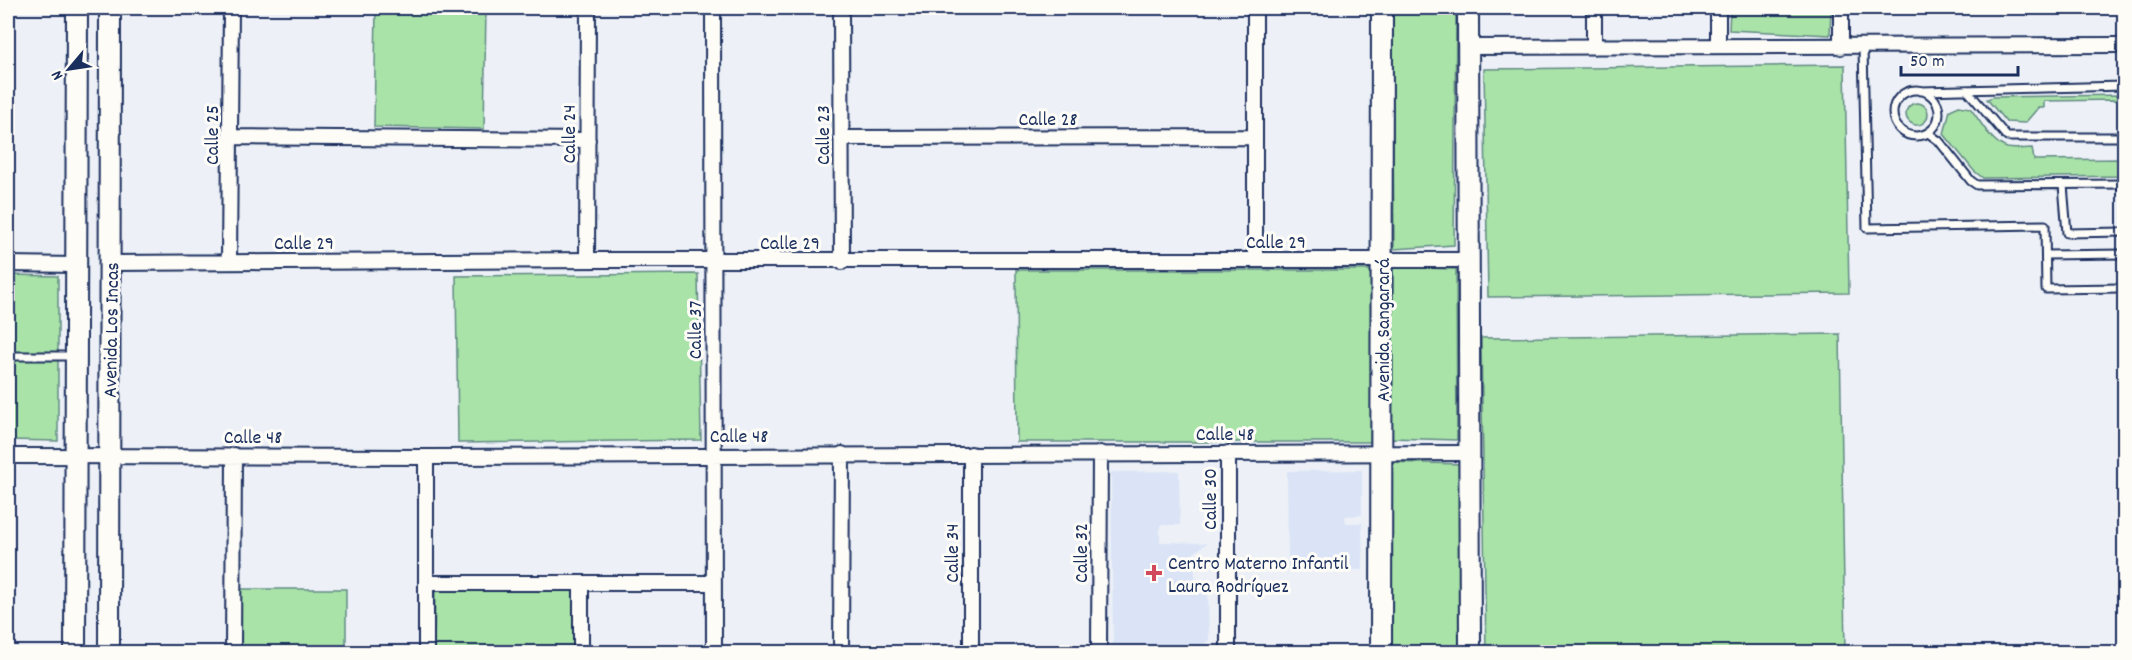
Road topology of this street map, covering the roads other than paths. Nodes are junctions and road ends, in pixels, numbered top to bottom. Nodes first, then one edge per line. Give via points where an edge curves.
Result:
1 (77, 8) edge
2 (110, 8) edge
3 (231, 8) edge
4 (588, 8) edge
5 (713, 8) edge
6 (841, 8) edge
7 (1254, 8) edge
8 (1382, 8) edge
9 (1468, 8) edge
10 (1594, 8) edge
11 (1718, 8) edge
12 (1841, 8) edge
13 (2124, 45) edge
14 (1718, 46) junction
15 (1468, 47) junction
16 (1594, 47) junction
17 (1841, 47) junction
18 (1863, 47) junction
19 (2124, 86) edge
20 (1967, 90) junction
21 (1921, 91) junction
22 (1928, 133) junction
23 (2124, 136) edge
24 (230, 137) junction
25 (1255, 137) junction
26 (841, 138) junction
27 (588, 140) junction
28 (2124, 184) edge
29 (2062, 185) junction
30 (2124, 232) edge
31 (2124, 254) edge
32 (2046, 255) junction
33 (1383, 260) junction
34 (1469, 260) junction
35 (587, 261) junction
36 (713, 261) junction
37 (1255, 261) junction
38 (230, 262) junction
39 (842, 262) junction
40 (111, 263) junction
41 (8, 264) edge
42 (76, 265) junction
43 (2124, 288) edge
44 (8, 356) edge
45 (75, 356) junction
46 (109, 356) junction
47 (1100, 453) junction
48 (1228, 453) junction
49 (1381, 453) junction
50 (1470, 453) junction
51 (713, 454) junction
52 (842, 454) junction
53 (971, 454) junction
54 (109, 455) junction
55 (234, 455) junction
56 (8, 456) edge
57 (76, 456) junction
58 (426, 457) junction
59 (426, 583) junction
60 (581, 583) junction
61 (713, 584) junction
62 (75, 652) edge
63 (109, 652) edge
64 (233, 652) edge
65 (426, 652) edge
66 (581, 652) edge
67 (714, 652) edge
68 (841, 652) edge
69 (971, 652) edge
70 (1099, 652) edge
71 (1228, 652) edge
72 (1381, 652) edge
73 (1470, 652) edge

1 - 42 main road, Avenida Los Incas
2 - 40 main road, Avenida Los Incas
3 - 24 street, Calle 25
4 - 27 street, Calle 24
5 - 36 street, Calle 37
6 - 26 street, Calle 23
7 - 25 street
8 - 33 main road, Avenida Sangarará
9 - 15 main road
10 - 16 street
11 - 14 street
12 - 17 street
13 - 18 street
14 - 16 street
14 - 17 street
15 - 16 street
15 - 34 main road
17 - 18 street
18 - 32 lane via 1867,228 2045,225
19 - 20 lane
20 - 21 lane
20 - 23 lane via 2007,137
21 - 22 lane via 1931,96 1939,108 1937,122
21 - 22 lane via 1911,91 1899,98 1894,118 1907,134
22 - 29 lane via 1975,185
24 - 27 street
24 - 38 street, Calle 25
25 - 26 street, Calle 28
25 - 37 street
26 - 39 street, Calle 23
27 - 35 street, Calle 24
28 - 29 lane
29 - 30 lane via 2067,233
31 - 32 lane
32 - 43 lane via 2046,289
33 - 34 street, Calle 29
33 - 37 street, Calle 29
33 - 49 main road, Avenida Sangarará
34 - 50 main road
35 - 36 street, Calle 29
35 - 38 street, Calle 29
36 - 39 street, Calle 29
36 - 51 street, Calle 37
37 - 39 street, Calle 29
38 - 40 street, Calle 29
40 - 46 main road, Avenida Los Incas
41 - 42 street
42 - 45 main road, Avenida Los Incas
44 - 45 lane
45 - 46 main road
45 - 57 main road, Avenida Los Incas
46 - 54 main road, Avenida Los Incas
47 - 48 street, Calle 48
47 - 53 street, Calle 48
47 - 70 street, Calle 32
48 - 49 street, Calle 48
48 - 71 street, Calle 30
49 - 50 street, Calle 48
49 - 72 main road, Avenida Sangarará
50 - 73 main road
51 - 52 street, Calle 48
51 - 58 street, Calle 48
51 - 61 street, Calle 37
52 - 53 street, Calle 48
52 - 68 street
53 - 69 street, Calle 34
54 - 55 street, Calle 48
54 - 57 street, Calle 48
54 - 63 main road, Avenida Los Incas
55 - 58 street, Calle 48
55 - 64 street
56 - 57 street, Calle 48
57 - 62 main road, Avenida Los Incas
58 - 59 street
59 - 60 street
59 - 65 street
60 - 61 street
60 - 66 street
61 - 67 street, Calle 37

